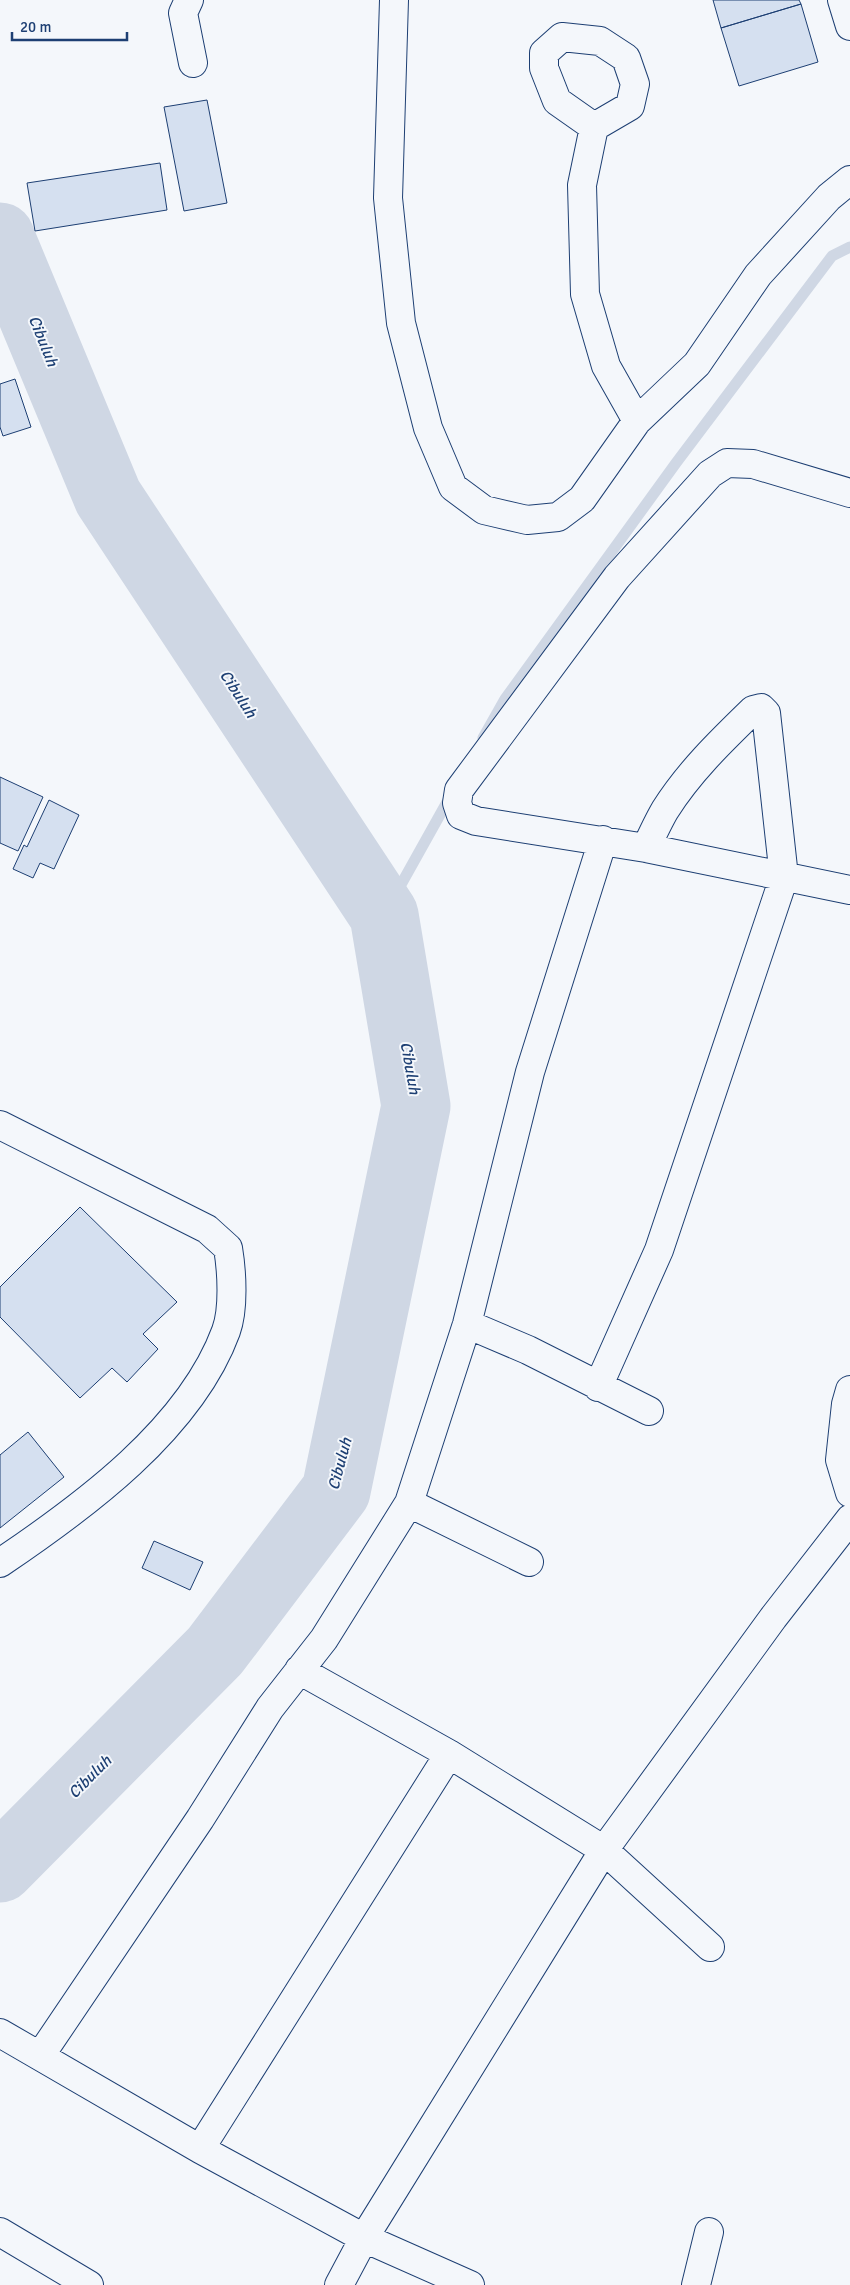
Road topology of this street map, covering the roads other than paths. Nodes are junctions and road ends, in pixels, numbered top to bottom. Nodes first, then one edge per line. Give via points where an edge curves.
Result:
1 (189, 0) edge
2 (394, 0) edge
3 (842, 0) edge
4 (850, 26) edge
5 (193, 63) dead end
6 (594, 126) dead end
7 (850, 180) edge
8 (637, 421) junction
9 (850, 493) edge
10 (603, 840) junction
11 (646, 848) junction
12 (784, 877) junction
13 (850, 890) edge
14 (0, 1125) edge
15 (467, 1324) junction
16 (598, 1388) junction
17 (849, 1399) edge
18 (649, 1411) dead end
19 (845, 1461) edge
20 (850, 1493) edge
21 (409, 1503) junction
22 (850, 1518) edge
23 (529, 1562) dead end
24 (0, 1563) edge
25 (299, 1670) junction
26 (449, 1754) junction
27 (604, 1850) junction
28 (710, 1947) dead end
29 (0, 2033) edge
30 (40, 2056) junction
31 (200, 2149) junction
32 (0, 2232) edge
33 (709, 2232) dead end
34 (364, 2238) junction
35 (89, 2285) edge
36 (339, 2285) edge
37 (470, 2285) edge
38 (696, 2285) edge

1 - 5 street via 183,13
2 - 8 street via 388,198 401,323 428,428 453,487 484,510 527,520 558,517 582,499
3 - 4 street
6 - 8 street via 582,185 585,294 606,366
7 - 8 street via 829,197 758,275 697,364
9 - 10 street via 753,464 728,463 710,474 617,577 459,790 457,802 461,814 476,821
10 - 11 street
10 - 15 street via 530,1072
11 - 12 street
11 - 12 street via 665,810 686,780 753,710 761,708 766,713
12 - 13 street
12 - 16 street via 659,1250
14 - 24 street via 207,1229 228,1248 232,1277 226,1330 201,1381 149,1445 66,1518
15 - 16 street via 528,1350
15 - 21 street
16 - 18 street
17 - 19 street
19 - 20 street
21 - 23 street
21 - 25 street via 324,1640
22 - 27 street
25 - 26 street
25 - 30 street via 270,1708 200,1819
26 - 27 street
26 - 31 street
27 - 28 street
27 - 34 street
29 - 30 street
30 - 31 street
31 - 34 street
32 - 35 street
33 - 38 street
34 - 36 street
34 - 37 street

